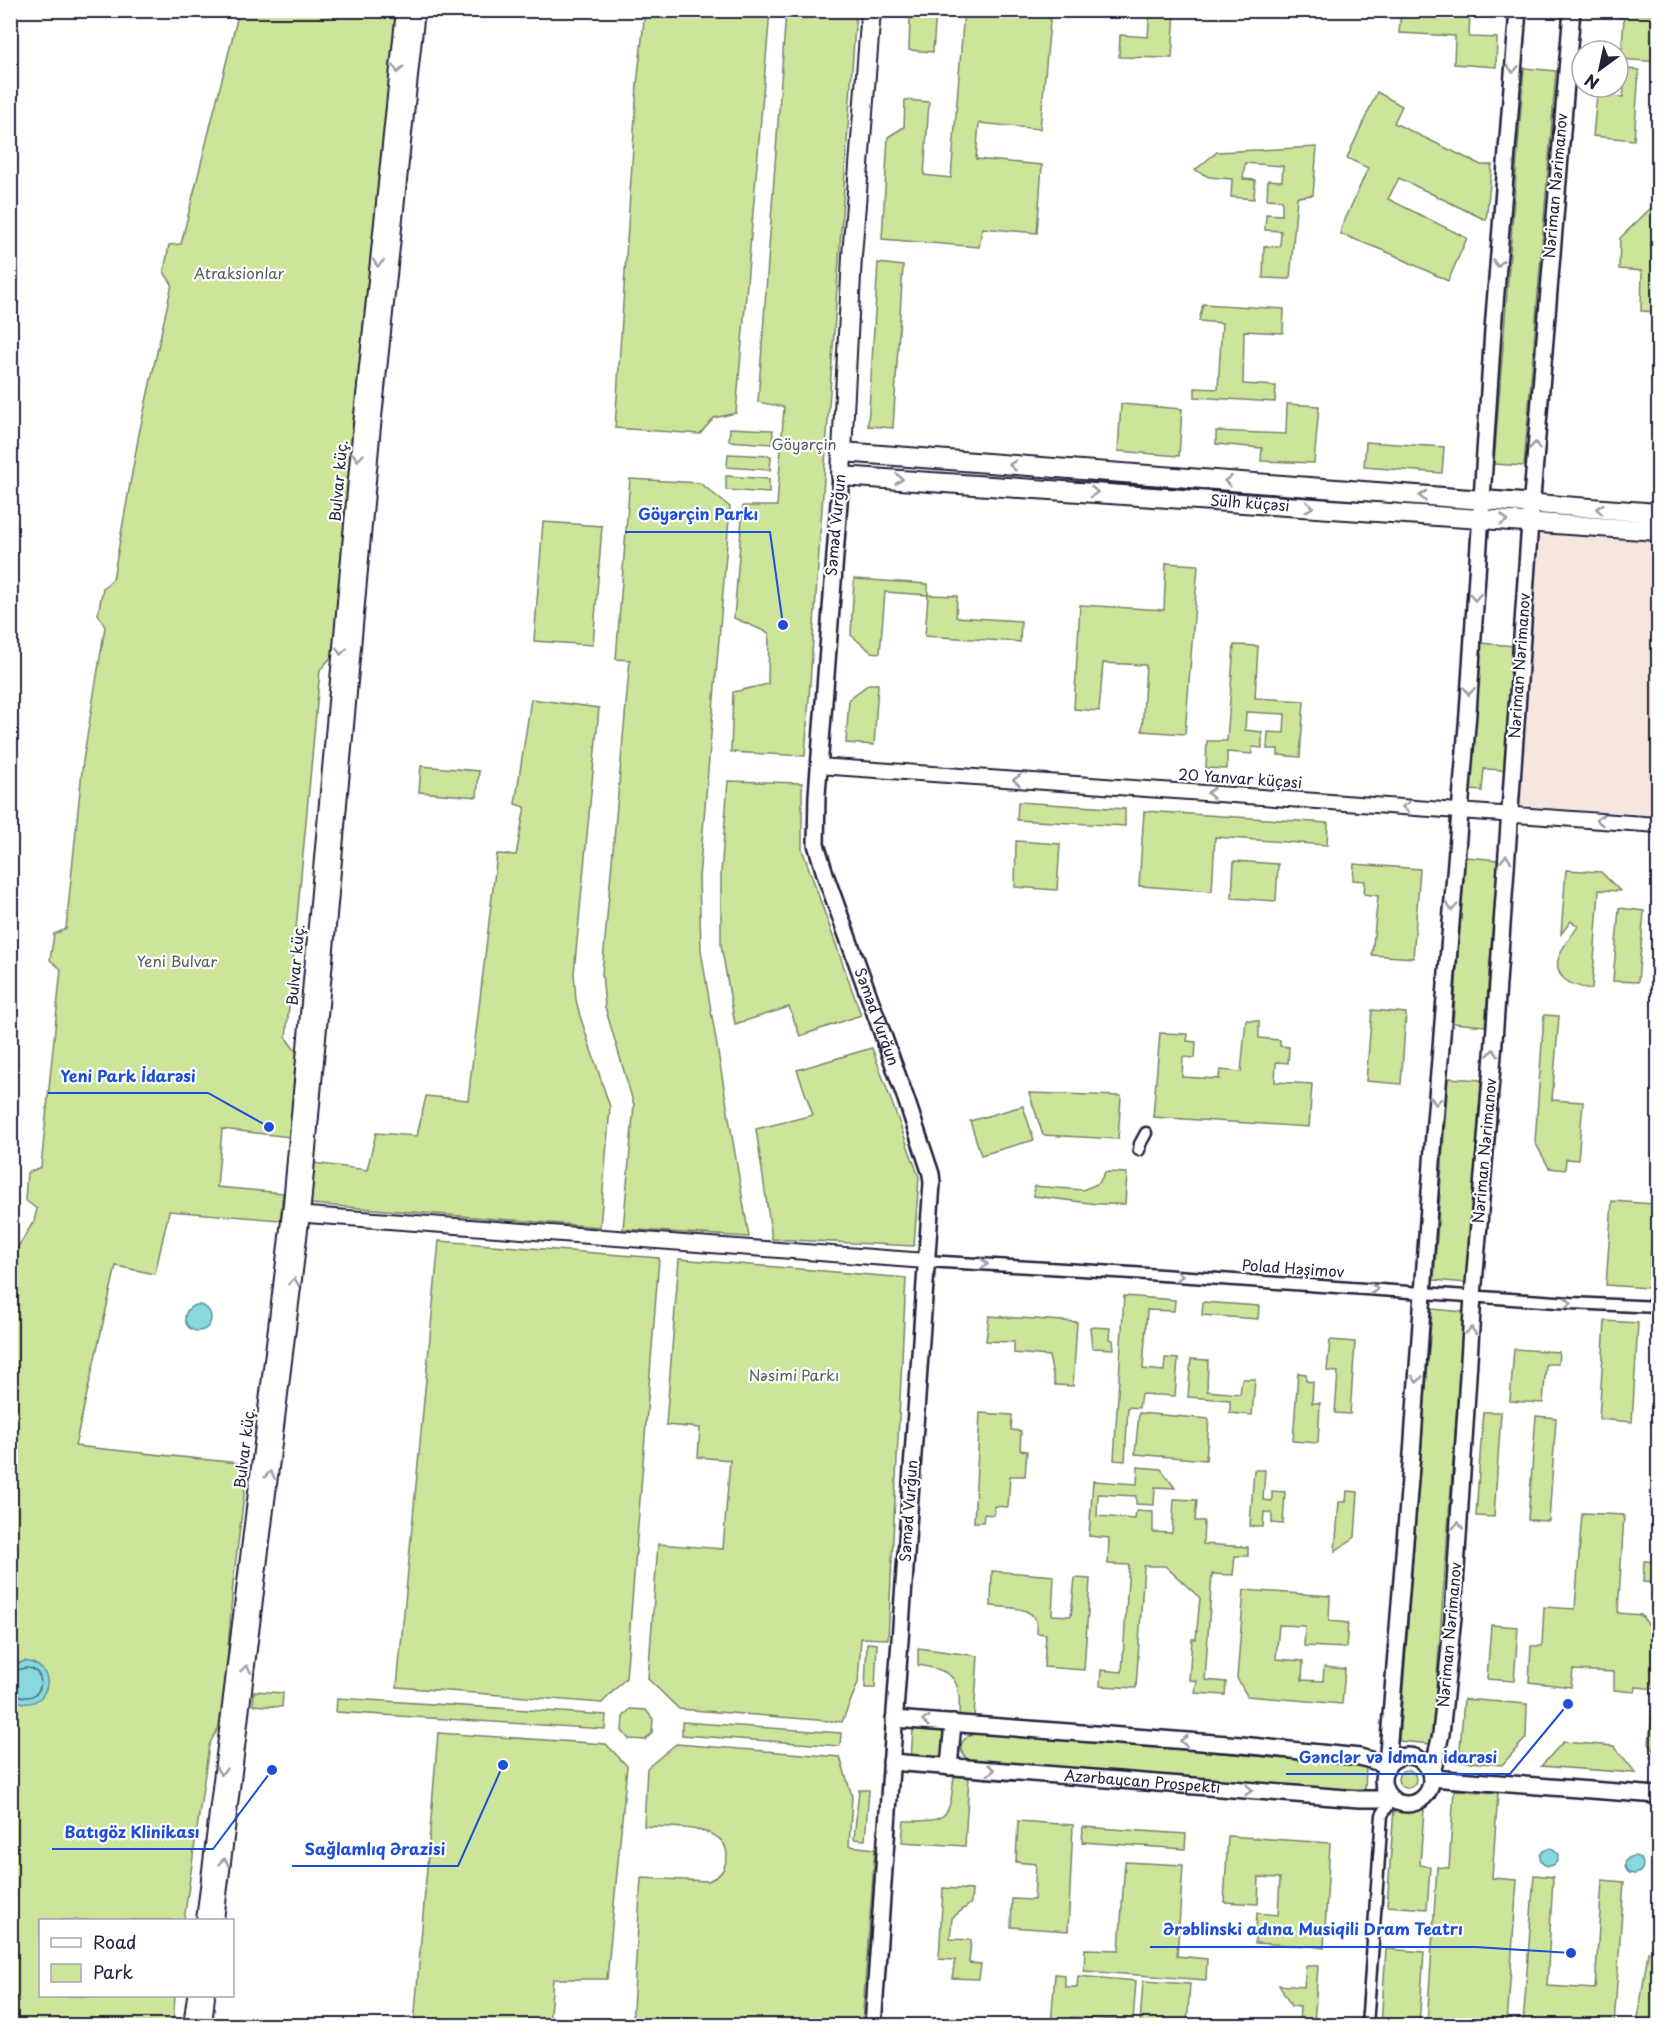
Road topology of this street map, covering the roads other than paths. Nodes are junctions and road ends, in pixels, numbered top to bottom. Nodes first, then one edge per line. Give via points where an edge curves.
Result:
1 (404, 10) edge
2 (417, 10) edge
3 (871, 10) edge
4 (1518, 10) edge
5 (1572, 10) edge
6 (842, 452) junction
7 (1138, 474) junction
8 (841, 476) junction
9 (1136, 495) junction
10 (1395, 503) junction
11 (1480, 510) junction
12 (1530, 513) junction
13 (1659, 513) edge
14 (1659, 531) edge
15 (338, 753) junction
16 (819, 766) junction
17 (1460, 811) junction
18 (1509, 815) junction
19 (1659, 825) edge
20 (1146, 1133) dead end
21 (1139, 1150) dead end
22 (296, 1214) junction
23 (926, 1261) junction
24 (1423, 1292) junction
25 (1473, 1296) junction
26 (1659, 1307) edge
27 (894, 1719) junction
28 (953, 1723) junction
29 (233, 1732) junction
30 (891, 1762) junction
31 (1387, 1765) junction
32 (949, 1767) junction
33 (1431, 1778) junction
34 (1659, 1795) edge
35 (1392, 1799) junction
36 (204, 1919) edge
37 (216, 1919) edge
38 (195, 1997) edge
39 (206, 1997) edge
40 (197, 2025) edge
41 (873, 2025) edge
42 (1367, 2025) edge

1 -> 15 street, Bulvar küç. via 360,435
2 - 15 street, Bulvar küç.
3 - 6 main road, Səməd Vurğun
4 -> 11 main road
12 -> 5 main road, Nəriman Nərimanov
7 -> 6 main road, Sülh küçəsi
6 - 8 main road, Səməd Vurğun
7 - 9 main road
10 -> 7 main road, Sülh küçəsi
8 -> 9 main road, Sülh küçəsi
8 - 16 main road, Səməd Vurğun
9 -> 10 main road, Sülh küçəsi
10 - 11 main road, Sülh küçəsi
11 - 12 main road, Sülh küçəsi
11 -> 17 main road
13 -> 12 main road, Sülh küçəsi
12 - 14 main road, Sülh küçəsi
12 - 18 main road, Nəriman Nərimanov
15 - 22 street, Bulvar küç.
17 -> 16 street, 20 Yanvar küçəsi
16 - 23 main road, Səməd Vurğun via 815,830 819,860 931,1174
17 - 18 street, 20 Yanvar küçəsi
17 -> 24 main road
19 -> 18 street, 20 Yanvar küçəsi
25 -> 18 main road, Nəriman Nərimanov
20 - 21 street
22 - 23 street
22 - 29 street, Bulvar küç.
23 -> 24 street, Polad Həşimov
23 - 27 main road, Səməd Vurğun
24 - 25 street, Polad Həşimov
24 -> 31 main road
25 -> 26 street, Polad Həşimov
33 -> 25 main road, Nəriman Nərimanov via 1443,1718 1453,1617
28 -> 27 main road
27 - 30 main road, Səməd Vurğun
31 -> 28 main road via 1360,1757 1241,1745
28 - 32 main road
29 -> 36 street, Bulvar küç.
37 -> 29 street, Bulvar küç.
30 - 32 main road, Azərbaycan Prospekti
30 - 41 main road, Səməd Vurğun
31 - 33 main road via 1399,1757 1414,1756 1426,1765
31 - 35 main road via 1382,1777 1384,1789
32 -> 35 main road, Azərbaycan Prospekti
33 - 34 main road
33 - 35 main road via 1429,1791 1420,1801 1406,1804
35 - 42 street via 1382,1815
38 - 40 street
39 - 40 street

